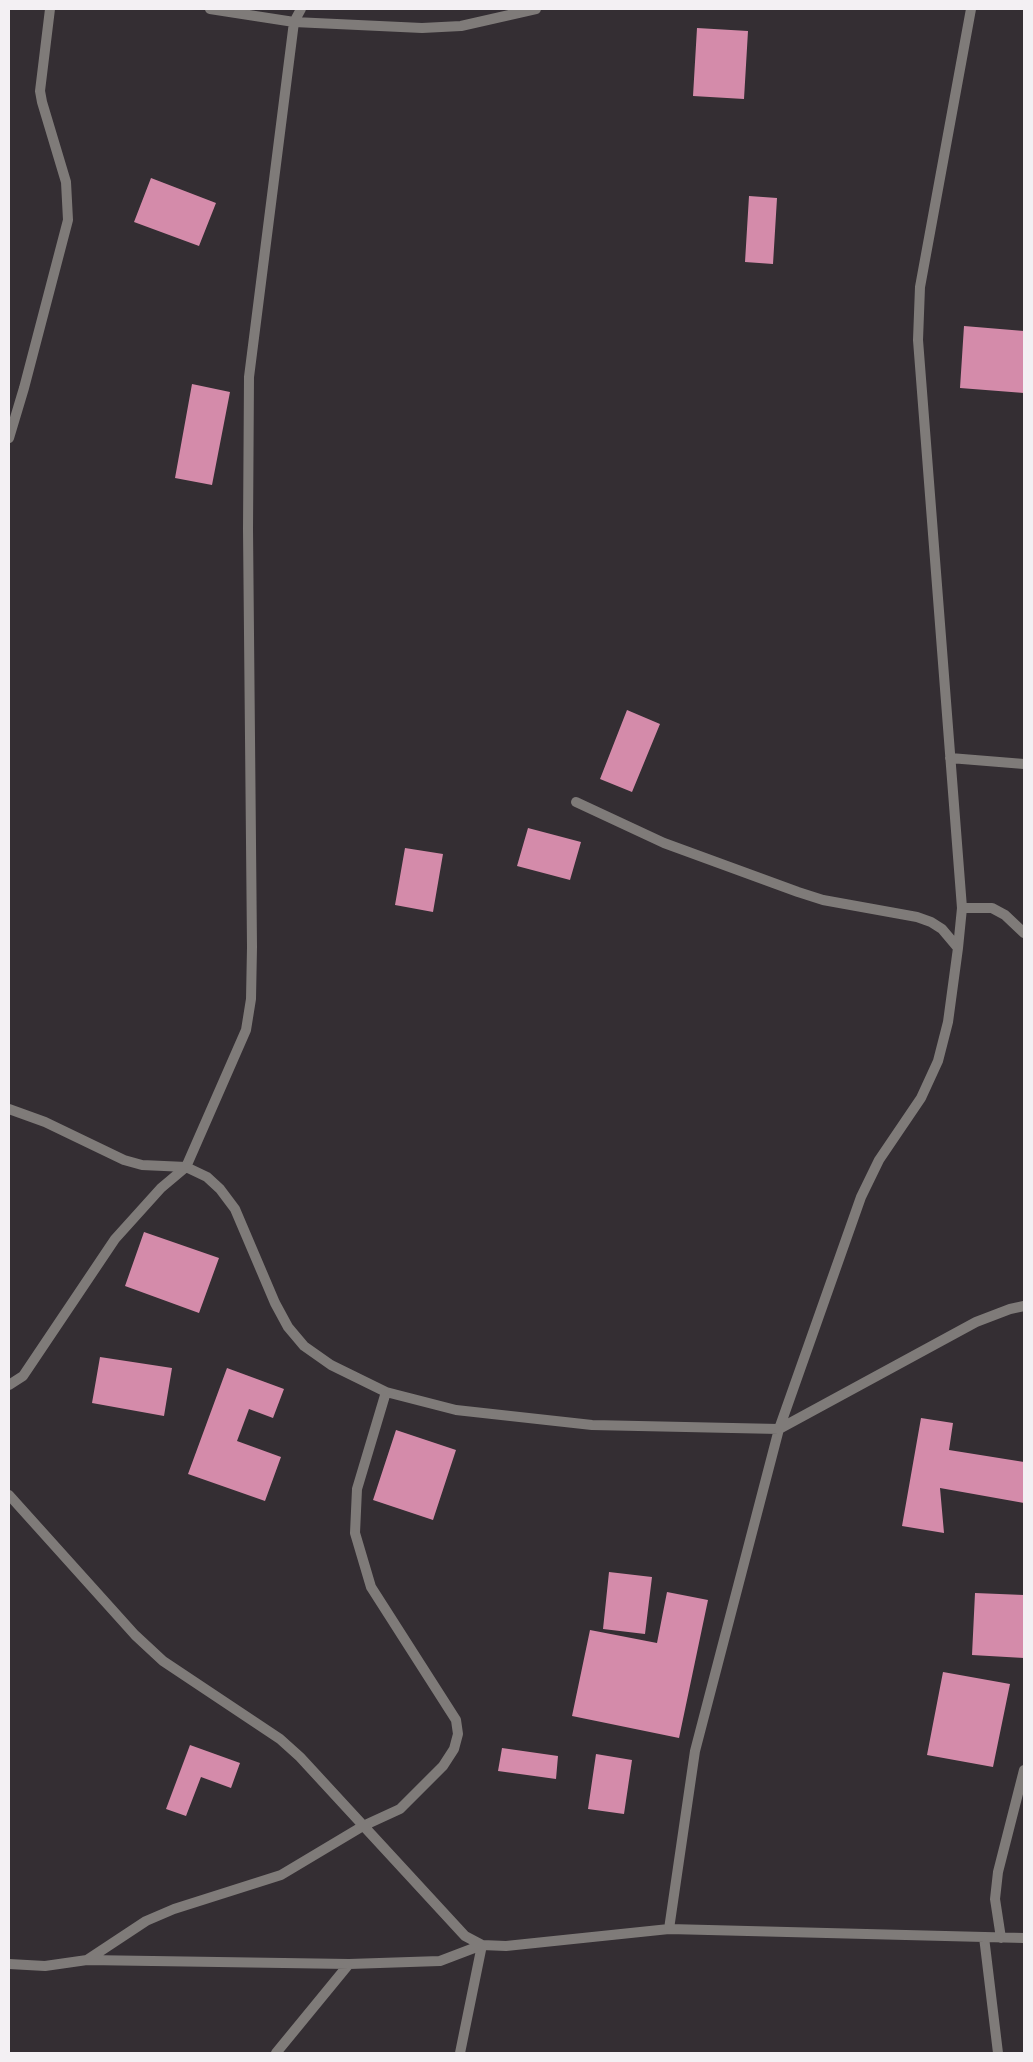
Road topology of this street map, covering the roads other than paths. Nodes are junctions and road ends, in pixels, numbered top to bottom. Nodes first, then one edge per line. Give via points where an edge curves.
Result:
1 (50, 9) edge
2 (210, 9) edge
3 (301, 9) edge
4 (536, 9) edge
5 (971, 9) edge
6 (294, 22) junction
7 (12, 413) edge
8 (9, 438) edge
9 (950, 758) junction
10 (1024, 764) edge
11 (576, 802) dead end
12 (962, 908) junction
13 (1024, 933) edge
14 (958, 948) junction
15 (9, 1109) edge
16 (186, 1167) junction
17 (1024, 1306) edge
18 (9, 1385) edge
19 (386, 1392) junction
20 (779, 1429) junction
21 (9, 1495) edge
22 (1024, 1770) edge
23 (363, 1826) junction
24 (669, 1929) junction
25 (984, 1937) junction
26 (1001, 1938) junction
27 (1024, 1938) edge
28 (482, 1946) junction
29 (87, 1960) junction
30 (9, 1964) edge
31 (349, 1964) junction
32 (276, 2053) edge
33 (460, 2053) edge
34 (998, 2053) edge

1 - 7 street via 40,91 66,182 68,220
2 - 6 street
3 - 6 street
4 - 6 street via 461,26 422,28
5 - 9 street via 920,287 918,340
6 - 16 street via 249,377 251,999 246,1030
7 - 8 street
9 - 10 street
9 - 12 street
11 - 14 street via 664,843 798,892 931,922 942,929
12 - 13 street via 992,908
12 - 14 street
14 - 20 street via 948,1022 938,1061 921,1098 879,1160 862,1197
15 - 16 street via 45,1122 124,1160 142,1165
16 - 18 street via 161,1188 114,1239 23,1376
16 - 19 street via 207,1177 235,1210 275,1303 288,1327 304,1346
17 - 20 street via 1010,1308 976,1322
19 - 20 street via 456,1410 592,1425
19 - 23 street via 357,1489 355,1533 371,1586 456,1720 458,1734 454,1749 443,1766 410,1801
20 - 24 street via 696,1750
21 - 23 street via 135,1635 164,1661 280,1740 300,1757
22 - 26 street via 998,1872 995,1899
23 - 28 street via 465,1936
23 - 29 street via 281,1875 146,1921
24 - 25 street
24 - 28 street
25 - 26 street
25 - 34 street
26 - 27 street
28 - 31 street via 440,1961
28 - 33 street
29 - 30 street via 46,1966
29 - 31 street
31 - 32 street

